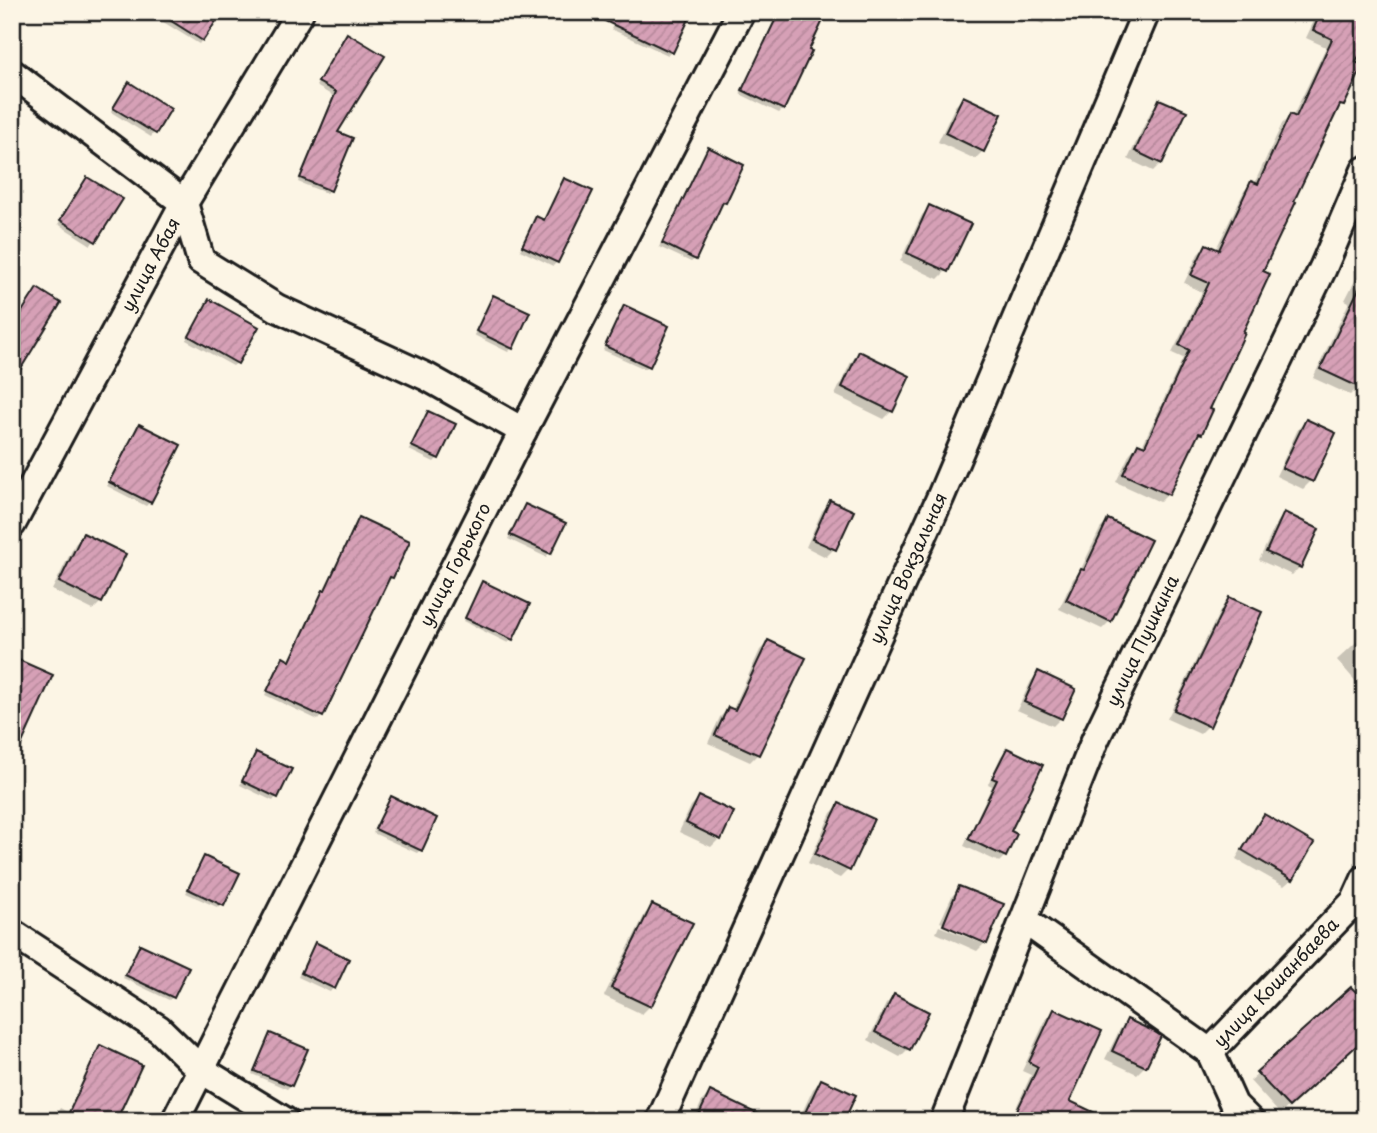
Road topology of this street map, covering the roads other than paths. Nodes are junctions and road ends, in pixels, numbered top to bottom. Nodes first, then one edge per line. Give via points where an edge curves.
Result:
1 (300, 12) edge
2 (741, 12) edge
3 (1146, 12) edge
4 (12, 73) edge
5 (1365, 170) edge
6 (184, 203) junction
7 (523, 431) junction
8 (12, 524) edge
9 (1365, 879) edge
10 (1024, 920) junction
11 (12, 933) edge
12 (1210, 1052) junction
13 (200, 1069) junction
14 (175, 1121) edge
15 (285, 1121) edge
16 (660, 1121) edge
17 (944, 1121) edge
18 (1250, 1121) edge

1 - 6 street, улица Абая
2 - 7 street, улица Горького
3 - 16 street, улица Вокзальная via 941,496
4 - 6 street
5 - 10 street, улица Пушкина via 1323,268 1095,740
6 - 7 street via 201,261 277,308 426,377
6 - 8 street, улица Абая
7 - 13 street, улица Горького
9 - 12 street, улица Кошанбаева via 1354,901
10 - 12 street
10 - 17 street, улица Пушкина
11 - 13 street via 159,1028
12 - 18 street via 1234,1105
13 - 14 street, улица Горького
13 - 15 street

